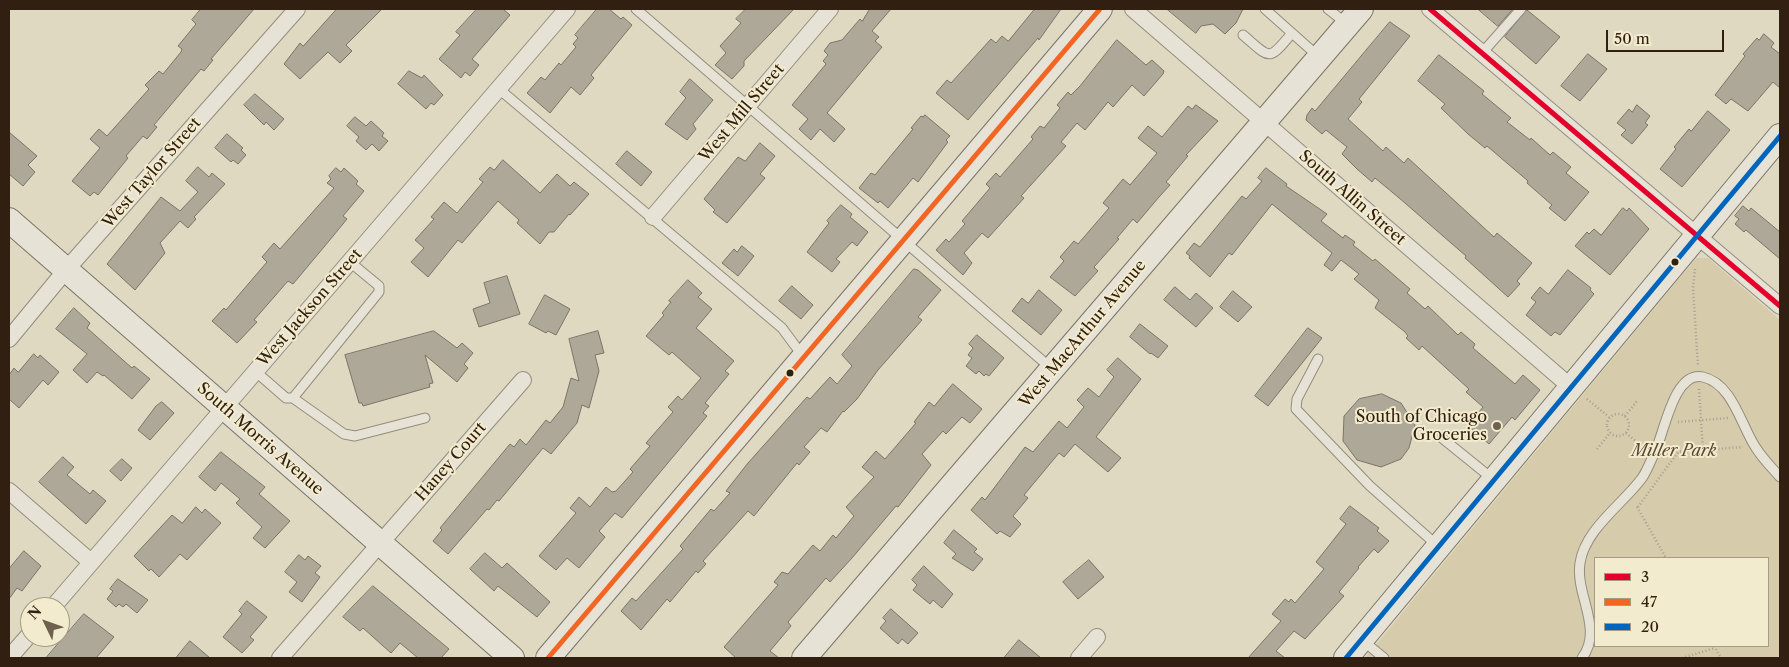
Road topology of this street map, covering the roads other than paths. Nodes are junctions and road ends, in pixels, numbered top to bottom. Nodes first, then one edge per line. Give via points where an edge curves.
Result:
1 (298, 9) edge
2 (567, 9) edge
3 (636, 9) edge
4 (830, 9) edge
5 (1100, 9) edge
6 (1133, 9) edge
7 (1265, 9) edge
8 (1328, 9) edge
9 (1430, 9) edge
10 (1521, 9) edge
11 (1354, 17) edge
12 (1292, 33) junction
13 (1243, 36) dead end
14 (1482, 53) junction
15 (1319, 57) junction
16 (499, 89) junction
17 (748, 106) junction
18 (1264, 122) junction
19 (1780, 137) edge
20 (653, 217) junction
21 (9, 220) edge
22 (1698, 236) junction
23 (904, 240) junction
24 (350, 262) junction
25 (66, 270) junction
26 (1780, 306) edge
27 (9, 339) edge
28 (804, 358) junction
29 (1318, 359) dead end
30 (1052, 369) junction
31 (255, 372) junction
32 (523, 380) dead end
33 (1578, 392) junction
34 (293, 398) junction
35 (224, 408) junction
36 (425, 418) dead end
37 (1442, 438) dead end
38 (1780, 477) edge
39 (1494, 480) junction
40 (9, 491) edge
41 (380, 544) junction
42 (1439, 547) junction
43 (91, 562) junction
44 (61, 597) edge
45 (1097, 637) dead end
46 (1362, 640) junction
47 (20, 645) edge
48 (9, 658) edge
49 (280, 658) edge
50 (512, 658) edge
51 (548, 658) edge
52 (804, 658) edge
53 (1078, 658) edge
54 (1346, 658) edge
55 (1384, 658) edge
56 (1582, 658) edge

1 - 25 street, West Taylor Street
2 - 16 street, West Jackson Street
3 - 17 lane
4 - 17 street, West Mill Street
5 - 23 main road
6 - 18 street, South Allin Street
7 - 12 lane
8 - 11 lane
9 - 14 street
10 - 14 lane
11 - 15 main road, West MacArthur Avenue
12 - 13 lane via 1271,55
12 - 15 lane
14 - 22 street
15 - 18 main road, West MacArthur Avenue
16 - 20 lane
16 - 24 street, West Jackson Street
17 - 20 street, West Mill Street
17 - 23 lane
18 - 30 main road, West MacArthur Avenue
18 - 33 street, South Allin Street
19 - 22 main road
20 - 28 lane via 782,328
21 - 25 main road, South Morris Avenue
22 - 26 street
22 - 33 main road
23 - 28 main road
23 - 30 lane
24 - 31 street, West Jackson Street
24 - 34 lane via 379,286 379,292
25 - 27 street, West Taylor Street
25 - 35 main road, South Morris Avenue
28 - 51 main road
29 - 42 lane via 1297,398 1296,408 1370,486
30 - 52 main road, West MacArthur Avenue
31 - 34 lane via 286,398
31 - 35 street, West Jackson Street
32 - 41 street, Haney Court
33 - 39 main road
34 - 36 lane via 344,434 354,436
35 - 41 main road, South Morris Avenue
35 - 43 street, West Jackson Street
37 - 39 lane
38 - 56 lane via 1755,446 1728,397 1716,383 1698,377 1686,382 1675,394 1656,451 1642,477 1587,544 1580,563 1581,585 1592,629 1588,650
39 - 42 main road
40 - 43 street
41 - 49 street
41 - 50 main road, South Morris Avenue
42 - 46 main road
43 - 44 street, West Jackson Street
45 - 53 street
46 - 54 main road
46 - 55 lane
47 - 48 street

